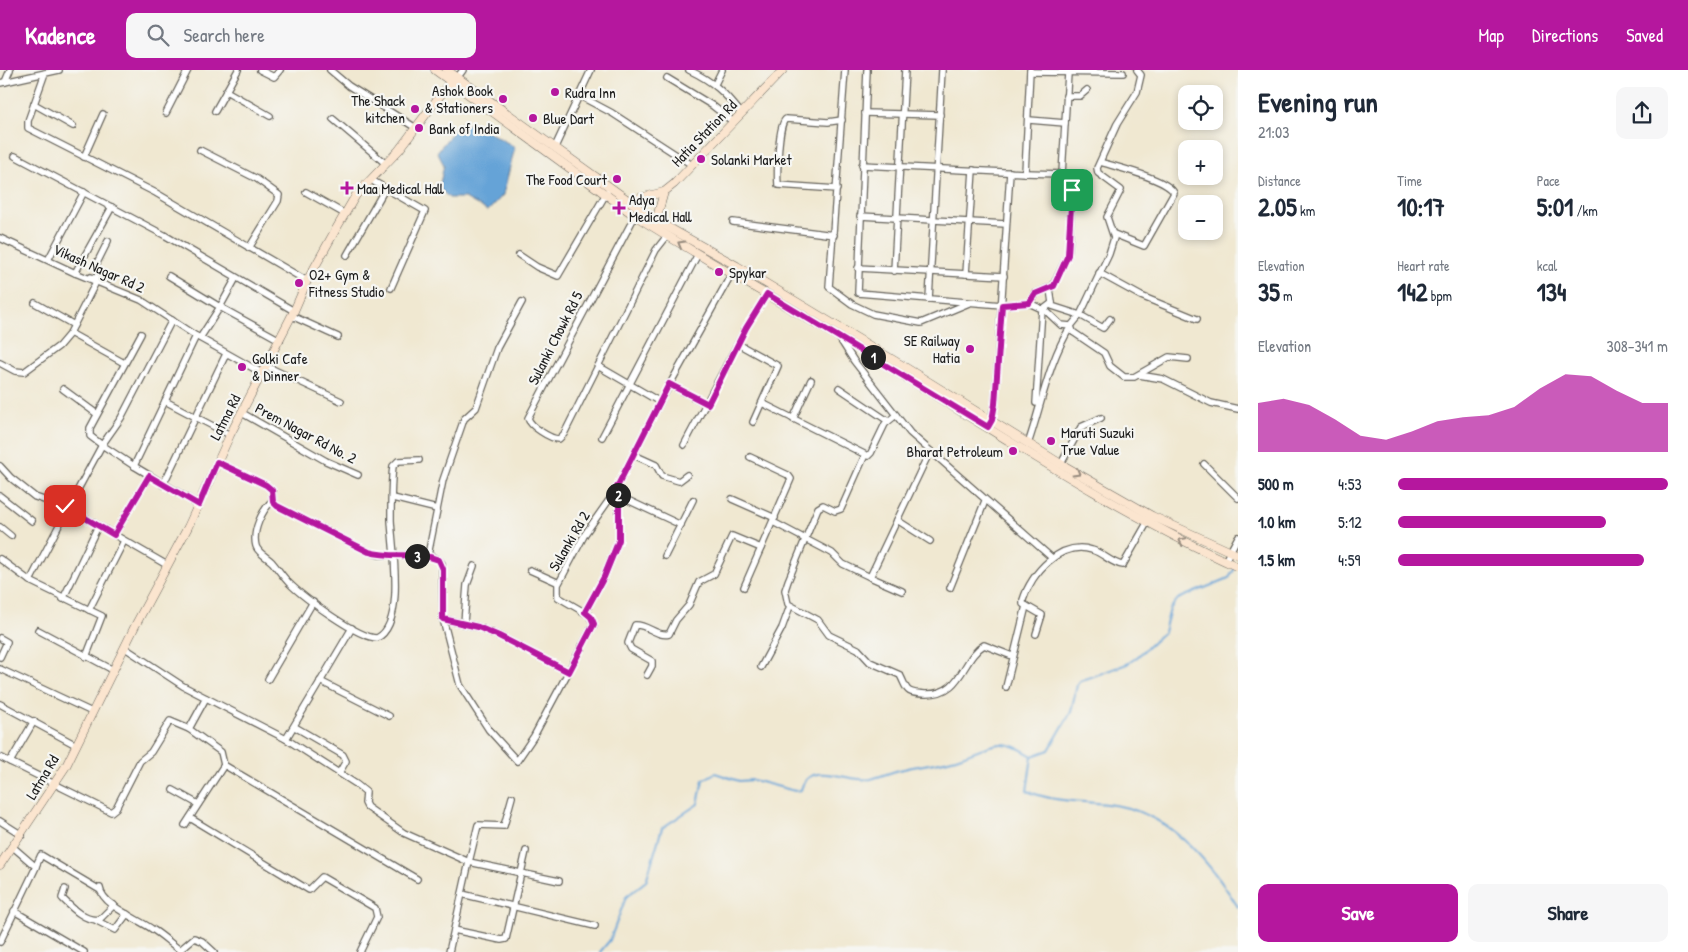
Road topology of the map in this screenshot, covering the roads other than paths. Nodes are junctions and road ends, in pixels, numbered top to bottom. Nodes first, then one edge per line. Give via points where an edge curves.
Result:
1 (10, 70) edge
2 (59, 70) edge
3 (188, 70) edge
4 (238, 70) edge
5 (260, 70) edge
6 (280, 70) edge
7 (330, 70) edge
8 (435, 70) edge
9 (447, 70) edge
10 (463, 70) edge
11 (591, 70) edge
12 (689, 70) edge
13 (722, 70) edge
14 (783, 70) edge
15 (845, 70) edge
16 (867, 70) edge
17 (905, 70) edge
18 (942, 70) edge
19 (1137, 70) edge
20 (1030, 71) edge
21 (45, 73) junction
22 (1068, 73) junction
23 (1123, 73) dead end
24 (455, 78) junction
25 (667, 78) dead end
26 (3, 82) edge
27 (716, 84) junction
28 (1087, 90) dead end
29 (226, 91) junction
30 (580, 96) junction
31 (1066, 96) junction
32 (34, 104) junction
33 (215, 111) dead end
34 (166, 113) dead end
35 (741, 113) junction
36 (865, 113) junction
37 (103, 114) dead end
38 (902, 114) junction
39 (940, 115) junction
40 (270, 116) dead end
41 (333, 119) dead end
42 (842, 120) junction
43 (1029, 120) junction
44 (732, 121) junction
45 (1065, 123) junction
46 (73, 126) dead end
47 (416, 128) junction
48 (555, 147) junction
49 (200, 150) dead end
50 (15, 156) dead end
51 (84, 157) junction
52 (1100, 162) junction
53 (386, 164) junction
54 (692, 165) junction
55 (862, 165) junction
56 (900, 166) junction
57 (937, 167) junction
58 (973, 170) junction
59 (1010, 172) junction
60 (1025, 173) junction
61 (1062, 174) junction
62 (371, 180) junction
63 (385, 189) junction
64 (837, 189) junction
65 (608, 191) junction
66 (84, 192) junction
67 (306, 192) dead end
68 (664, 192) junction
69 (623, 202) junction
70 (112, 207) junction
71 (636, 212) junction
72 (345, 214) junction
73 (860, 216) junction
74 (896, 218) junction
75 (933, 220) junction
76 (733, 222) dead end
77 (970, 222) junction
78 (655, 224) junction
79 (1006, 224) junction
80 (1114, 234) junction
81 (834, 235) junction
82 (667, 236) junction
83 (0, 238) edge
84 (108, 241) dead end
85 (249, 248) junction
86 (519, 254) dead end
87 (698, 254) junction
88 (347, 255) dead end
89 (48, 260) junction
90 (858, 268) junction
91 (894, 271) junction
92 (75, 273) junction
93 (732, 273) junction
94 (930, 273) junction
95 (1099, 273) junction
96 (966, 274) junction
97 (169, 276) dead end
98 (1004, 276) junction
99 (236, 278) junction
100 (93, 280) junction
101 (307, 281) junction
102 (391, 288) dead end
103 (1050, 289) junction
104 (767, 294) junction
105 (929, 299) junction
106 (522, 302) dead end
107 (970, 303) junction
108 (1029, 303) junction
109 (1052, 303) junction
110 (34, 304) dead end
111 (1002, 305) junction
112 (220, 307) junction
113 (1043, 309) junction
114 (293, 314) junction
115 (1080, 316) junction
116 (1110, 319) dead end
117 (1197, 319) dead end
118 (172, 320) junction
119 (74, 325) junction
120 (1071, 326) junction
121 (70, 333) junction
122 (141, 334) dead end
123 (198, 337) junction
124 (338, 337) dead end
125 (840, 337) junction
126 (280, 340) junction
127 (738, 344) junction
128 (226, 354) junction
129 (1188, 359) dead end
130 (0, 363) edge
131 (124, 363) junction
132 (266, 366) junction
133 (598, 366) junction
134 (262, 373) junction
135 (1138, 375) junction
136 (812, 380) dead end
137 (669, 384) junction
138 (630, 385) junction
139 (839, 388) dead end
140 (64, 390) dead end
141 (165, 400) junction
142 (341, 402) dead end
143 (660, 402) junction
144 (762, 403) junction
145 (1036, 403) dead end
146 (708, 404) junction
147 (1238, 409) edge
148 (242, 413) junction
149 (97, 414) junction
150 (196, 416) junction
151 (896, 416) junction
152 (1101, 418) dead end
153 (793, 419) junction
154 (888, 421) junction
155 (753, 422) dead end
156 (990, 423) junction
157 (230, 435) junction
158 (602, 437) dead end
159 (1028, 444) junction
160 (102, 445) junction
161 (684, 445) dead end
162 (930, 451) junction
163 (634, 455) junction
164 (865, 455) junction
165 (750, 457) dead end
166 (419, 460) dead end
167 (217, 462) junction
168 (1061, 464) junction
169 (1204, 464) dead end
170 (0, 466) edge
171 (134, 466) junction
172 (358, 475) dead end
173 (687, 475) dead end
174 (149, 476) junction
175 (163, 485) junction
176 (616, 494) junction
177 (0, 496) edge
178 (393, 498) junction
179 (1238, 498) edge
180 (732, 499) dead end
181 (273, 500) junction
182 (693, 500) dead end
183 (985, 501) junction
184 (199, 505) junction
185 (68, 508) junction
186 (437, 509) junction
187 (774, 520) junction
188 (897, 520) junction
189 (32, 521) dead end
190 (1148, 523) junction
191 (681, 525) junction
192 (98, 526) junction
193 (0, 527) edge
194 (114, 535) junction
195 (11, 536) dead end
196 (1238, 537) edge
197 (124, 541) junction
198 (804, 541) junction
199 (930, 541) dead end
200 (761, 548) junction
201 (1234, 553) edge
202 (396, 555) junction
203 (428, 555) junction
204 (665, 556) dead end
205 (1052, 558) junction
206 (0, 559) edge
207 (1226, 561) junction
208 (167, 565) junction
209 (474, 566) dead end
210 (1238, 567) edge
211 (530, 570) dead end
212 (870, 577) junction
213 (30, 580) junction
214 (558, 583) junction
215 (744, 587) dead end
216 (950, 588) dead end
217 (902, 591) dead end
218 (63, 599) junction
219 (313, 602) junction
220 (790, 606) junction
221 (1026, 606) junction
222 (89, 610) junction
223 (585, 612) junction
224 (443, 619) junction
225 (464, 623) junction
226 (352, 628) junction
227 (38, 630) dead end
228 (1036, 634) dead end
229 (0, 638) edge
230 (125, 648) junction
231 (1012, 656) junction
232 (0, 657) edge
233 (86, 657) junction
234 (760, 667) dead end
235 (0, 669) edge
236 (113, 670) junction
237 (569, 672) junction
238 (647, 675) dead end
239 (268, 679) dead end
240 (320, 681) junction
241 (1006, 687) dead end
242 (206, 698) junction
243 (0, 704) edge
244 (92, 712) junction
245 (389, 716) dead end
246 (34, 721) junction
247 (295, 727) junction
248 (189, 729) junction
249 (286, 739) junction
250 (76, 745) junction
251 (0, 758) edge
252 (10, 762) junction
253 (224, 765) junction
254 (338, 773) junction
255 (54, 785) junction
256 (173, 790) dead end
257 (512, 796) dead end
258 (198, 804) junction
259 (190, 818) junction
260 (0, 821) edge
261 (185, 825) dead end
262 (22, 835) junction
263 (13, 847) junction
264 (526, 850) dead end
265 (468, 862) junction
266 (0, 865) edge
267 (36, 866) junction
268 (521, 873) junction
269 (417, 879) dead end
270 (559, 880) dead end
271 (65, 889) dead end
272 (462, 894) junction
273 (114, 905) junction
274 (513, 906) junction
275 (14, 910) junction
276 (128, 914) junction
277 (97, 921) junction
278 (594, 926) dead end
279 (454, 930) junction
280 (0, 942) edge
281 (180, 951) edge
282 (84, 952) edge
283 (214, 952) edge
284 (360, 952) edge
285 (449, 952) edge

1 - 26 street
2 - 21 street
3 - 34 street
4 - 29 street
5 - 6 street via 274,77
7 - 47 street via 349,86
8 - 24 main road
9 - 24 main road
10 - 24 street
11 - 30 street
12 - 27 street
13 - 27 street
14 - 35 main road, Hatia Station Rd
15 - 42 street
16 - 36 street
17 - 38 street
18 - 39 street
19 - 52 street via 1141,75 1138,88
20 - 22 street
20 - 43 street
21 - 26 street
21 - 32 street
22 - 23 street
22 - 31 street
24 - 47 main road, Latma Rd
24 - 48 main road
24 - 65 main road
25 - 44 street
27 - 35 street
28 - 31 street via 1080,96
29 - 33 street
29 - 40 street
30 - 48 street
30 - 54 street
31 - 45 street
32 - 46 street
32 - 51 street via 28,128
35 - 44 main road, Hatia Station Rd
36 - 38 street
36 - 55 street
37 - 51 street
38 - 39 street
38 - 56 street
39 - 57 street
41 - 53 street
42 - 64 street
42 - 64 street via 786,119 783,121 779,153 778,185
43 - 45 street
43 - 60 street
44 - 54 main road, Hatia Station Rd
45 - 61 street
47 - 53 main road, Latma Rd
48 - 65 main road
49 - 85 street via 257,179 279,195
50 - 66 street
51 - 85 street via 156,193
52 - 80 street via 1098,174 1121,190 1107,218
52 - 80 street via 1154,180 1174,191 1146,245 1141,246
53 - 62 main road, Latma Rd
54 - 68 main road, Hatia Station Rd
55 - 56 street
55 - 73 street
56 - 57 street
56 - 74 street
57 - 58 street
57 - 75 street
58 - 59 street
58 - 77 street
59 - 60 street
59 - 79 street
60 - 61 street
61 - 103 street via 1072,190 1069,246 1068,255
62 - 63 street
62 - 72 main road, Latma Rd via 356,195
63 - 88 street
63 - 102 street via 425,211
64 - 81 street
65 - 69 main road
65 - 86 street via 558,276
66 - 70 street
66 - 89 street
67 - 72 street
68 - 69 main road
68 - 78 main road
69 - 71 main road
70 - 92 street
70 - 99 street
71 - 78 main road
71 - 133 street, Sulanki Chowk Rd 5 via 528,420 556,439 564,434
72 - 101 main road, Latma Rd
73 - 74 street
73 - 90 street
74 - 75 street
74 - 91 street
75 - 77 street
75 - 94 street
76 - 81 street
77 - 79 street
77 - 96 street
78 - 82 main road
78 - 156 main road via 751,274
79 - 98 street
80 - 95 street via 1110,254
81 - 107 street via 829,287 862,310 921,323
87 -> 82 main road
82 - 133 street via 656,250
83 - 89 street, Vikash Nagar Rd 2
84 - 100 street via 96,265 99,272 96,279 91,277
85 - 101 street
87 - 93 main road
87 - 138 street
89 - 92 street, Vikash Nagar Rd 2
90 - 91 street
90 - 105 street via 858,293
91 - 94 street
92 - 100 street, Vikash Nagar Rd 2
93 - 104 main road
93 - 137 street, Sulanki Rd 2
94 - 96 street
94 - 105 street
95 - 115 street
95 - 117 street via 1141,296
96 - 98 street
97 - 112 street
98 - 111 street
99 - 112 street
99 - 114 street
100 - 118 street, Vikash Nagar Rd 2 via 141,300
100 - 119 street
101 - 114 main road, Latma Rd
103 - 108 street via 1035,294
103 - 109 street
104 - 125 main road
104 - 127 street
105 - 107 street
106 - 186 street via 498,348 476,408 464,419
107 - 111 street
108 - 111 street
108 - 113 street
109 - 113 street
109 - 115 street via 1052,306
110 - 119 street
111 - 156 street
112 - 123 street
112 - 126 street
113 - 120 street via 1061,325
113 - 145 street
114 - 124 street
114 - 126 main road, Latma Rd
115 - 116 street via 1103,328
115 - 120 street
118 - 123 street, Vikash Nagar Rd 2
118 - 160 street via 118,423
119 - 121 street
120 - 135 street via 1076,335 1104,353 1118,375 1129,378
120 - 159 street via 1052,363
121 - 130 street via 59,346 24,372
121 - 131 street
122 - 131 street
123 - 128 street, Vikash Nagar Rd 2
123 - 141 street
125 - 151 street
125 - 156 main road
126 - 132 main road, Latma Rd
127 - 144 street via 778,366
127 - 146 street
128 - 134 street, Vikash Nagar Rd 2
128 - 150 street
129 - 135 street via 1169,357
131 - 149 street
132 - 134 main road, Latma Rd
132 - 142 street
133 - 138 street
134 - 148 main road, Latma Rd
135 - 147 street via 1163,379 1211,403
136 - 153 street
137 - 143 street, Sulanki Rd 2
137 - 146 street
138 - 143 street
138 - 158 street
139 - 154 street
140 - 149 street
141 - 150 street
141 - 171 street
143 - 163 street, Sulanki Rd 2
144 - 153 street
144 - 155 street
146 - 161 street
148 - 157 main road, Latma Rd
148 - 172 street, Prem Nagar Rd No. 2 via 318,457
149 - 160 street via 89,433
150 - 157 street
150 - 175 street
151 - 154 street
151 - 162 street
152 - 168 street via 1081,427
153 - 164 street
154 - 164 street via 871,453
156 - 159 main road
156 - 190 main road via 1074,482
157 - 167 main road, Latma Rd
159 - 168 main road
160 - 171 street
160 - 185 street
162 - 183 street
162 - 188 street
163 - 173 street via 656,465 662,476 679,481
163 - 176 street, Sulanki Rd 2
164 - 198 street via 840,508 836,511 820,505
165 - 187 street via 790,476
166 - 178 street via 394,463
167 - 181 street via 266,485 273,492
167 - 184 main road, Latma Rd
168 -> 201 main road via 1152,516
169 - 179 street
170 - 185 street via 35,497
171 - 174 street
174 - 175 street
174 - 194 street
175 - 184 street
176 - 191 street
176 - 214 street, Sulanki Rd 2 via 588,530
176 - 223 street via 619,540
177 - 189 street
178 - 186 street
178 - 202 street via 391,518
180 - 187 street
181 - 202 street via 277,506 369,552
181 - 219 street via 258,523 256,546 290,584
182 - 191 street
183 - 205 street
183 - 216 street
184 - 208 main road, Latma Rd
185 - 192 street
185 - 213 street
186 - 203 street
187 - 198 street
187 - 200 street
188 - 199 street
188 - 212 street
190 - 205 street via 1124,565 1087,548 1059,553
207 -> 190 main road
191 - 204 street
192 - 194 street
192 - 218 street
193 - 195 street
194 - 197 street
196 - 201 street
197 - 208 street
197 - 222 street
198 - 212 street via 832,553 843,564
198 - 220 street via 785,590
200 - 215 street
200 - 238 street via 732,536 714,574 699,582 689,605 669,634 635,625 628,643 631,649 652,661
201 - 207 street
202 - 203 street
202 - 226 street via 396,590 384,632 373,638
203 - 224 street via 439,560 443,569
205 - 221 street via 1024,596 1023,604
206 - 213 street
207 - 210 main road
208 - 230 main road, Latma Rd
209 - 225 street via 467,585
211 - 214 street, Sulanki Rd 2
212 - 217 street
213 - 218 street
214 - 223 street via 558,597
218 - 222 street
219 - 226 street
219 - 239 street
220 - 231 street via 818,620 829,635 858,649 870,662 900,675 908,691 929,694 953,684 984,644
220 - 234 street via 782,628
221 - 228 street via 1042,615
221 - 231 street
222 - 233 street via 102,617
223 - 237 street via 594,624
224 - 225 street
224 - 237 street via 460,684 489,730 514,760 521,758
225 - 237 street via 499,636
226 - 240 street
227 - 233 street
229 - 232 street via 6,642
230 - 236 main road, Latma Rd
230 - 242 street
231 - 241 street
233 - 236 street
235 - 244 street
236 - 244 main road, Latma Rd
240 - 245 street
240 - 247 street
242 - 248 street
242 - 249 street
243 - 246 street
244 - 250 main road, Latma Rd
246 - 250 street
246 - 252 street
247 - 249 street
247 - 254 street via 343,755 346,761
248 - 253 street via 221,752
248 - 255 street via 170,721 151,752 140,761 113,812
249 - 254 street
250 - 255 main road, Latma Rd
251 - 252 street
252 - 255 street
253 - 258 street
253 - 269 street
254 - 265 street via 365,791 367,807 398,830
255 - 262 main road, Latma Rd
256 - 258 street
257 - 265 street via 504,826 478,825
258 - 259 street
259 - 261 street
259 - 284 street via 309,890 322,877 375,908 377,917
260 - 262 street
262 - 263 main road, Latma Rd
263 - 266 main road, Latma Rd
263 - 267 street
264 - 268 street
265 - 268 street
265 - 272 street
267 - 273 street via 41,855 100,889
267 - 275 street
268 - 270 street
268 - 274 street
271 - 277 street via 61,897 87,918
272 - 274 street
272 - 279 street
273 - 276 street
273 - 277 street
274 - 278 street
274 - 279 street via 504,940
275 - 280 street
275 - 282 street
276 - 277 street via 115,930
276 - 281 street
279 - 285 street
281 - 283 street via 194,938

